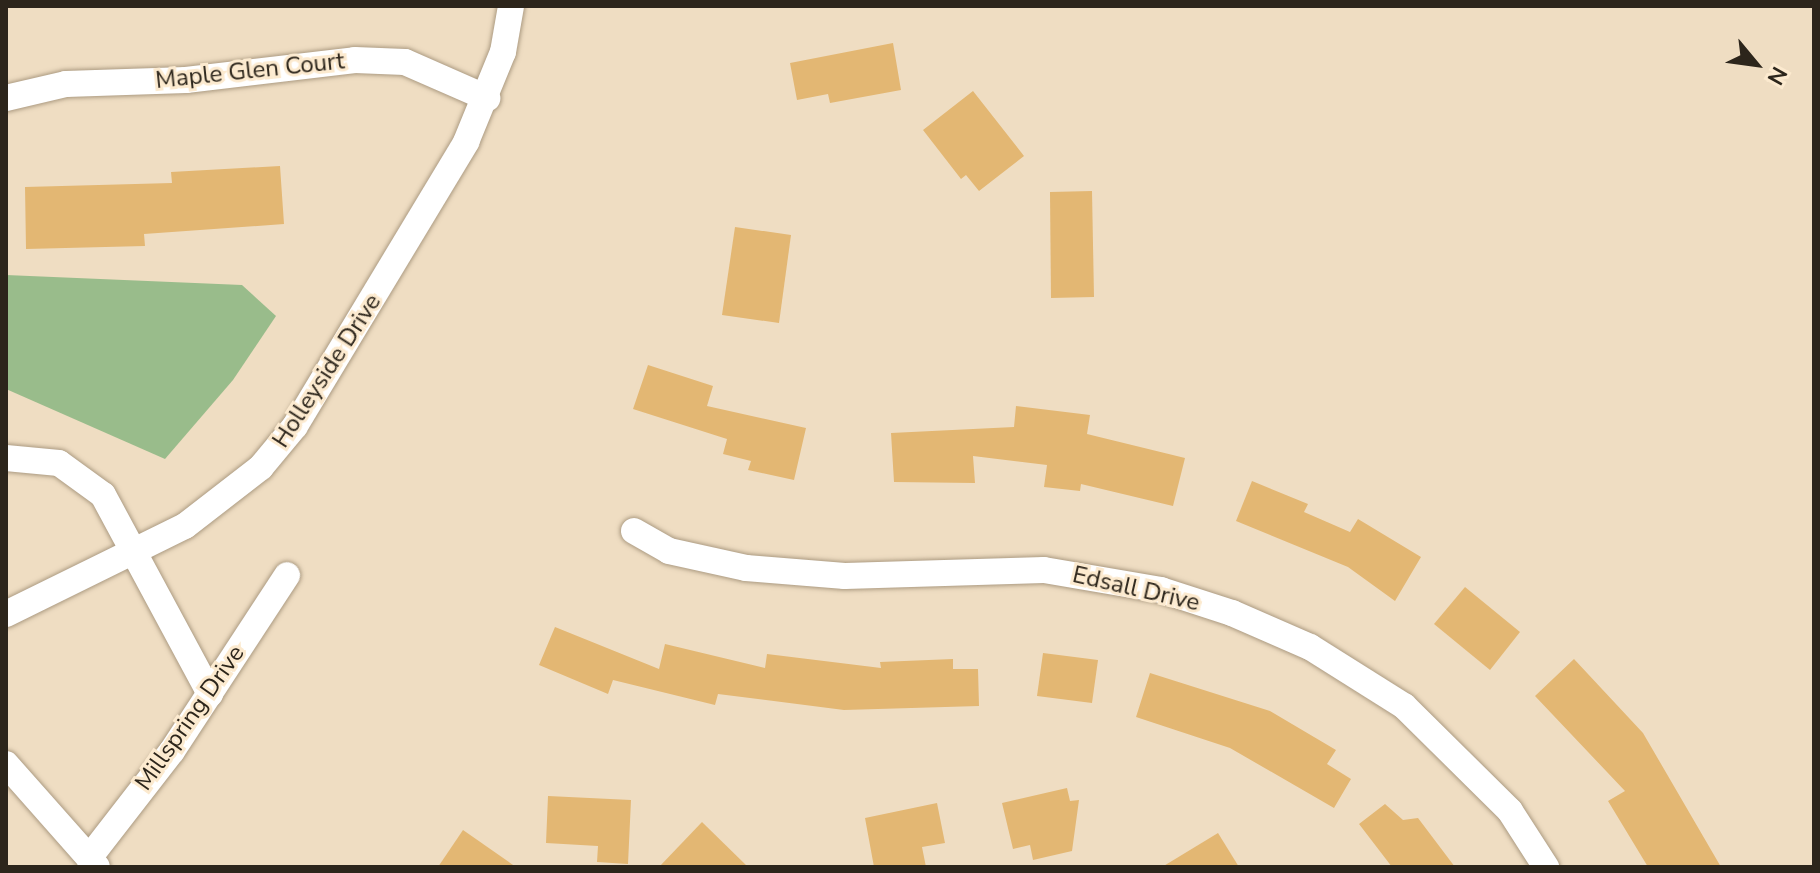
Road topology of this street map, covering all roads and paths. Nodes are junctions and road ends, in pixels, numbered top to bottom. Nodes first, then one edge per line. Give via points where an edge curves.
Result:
1 (511, 6) edge
2 (6, 98) edge
3 (487, 98) junction
4 (6, 458) edge
5 (634, 531) dead end
6 (135, 552) junction
7 (287, 575) dead end
8 (6, 614) edge
9 (210, 694) junction
10 (6, 764) edge
11 (93, 863) edge
12 (1546, 867) edge

1 - 3 street, Holleyside Drive
2 - 3 street, Maple Glen Court via 66,84 186,80 355,60 405,62 445,74
3 - 6 street, Holleyside Drive via 295,426 220,503
4 - 6 street via 59,463 83,476 103,495
5 - 12 street, Edsall Drive via 669,551 746,568 845,576 1044,570 1161,590 1232,613 1310,647 1404,706 1510,811
6 - 8 street, Holleyside Drive
6 - 9 street
7 - 9 street, Millspring Drive
9 - 11 street, Millspring Drive
10 - 11 street, Millspring Drive

